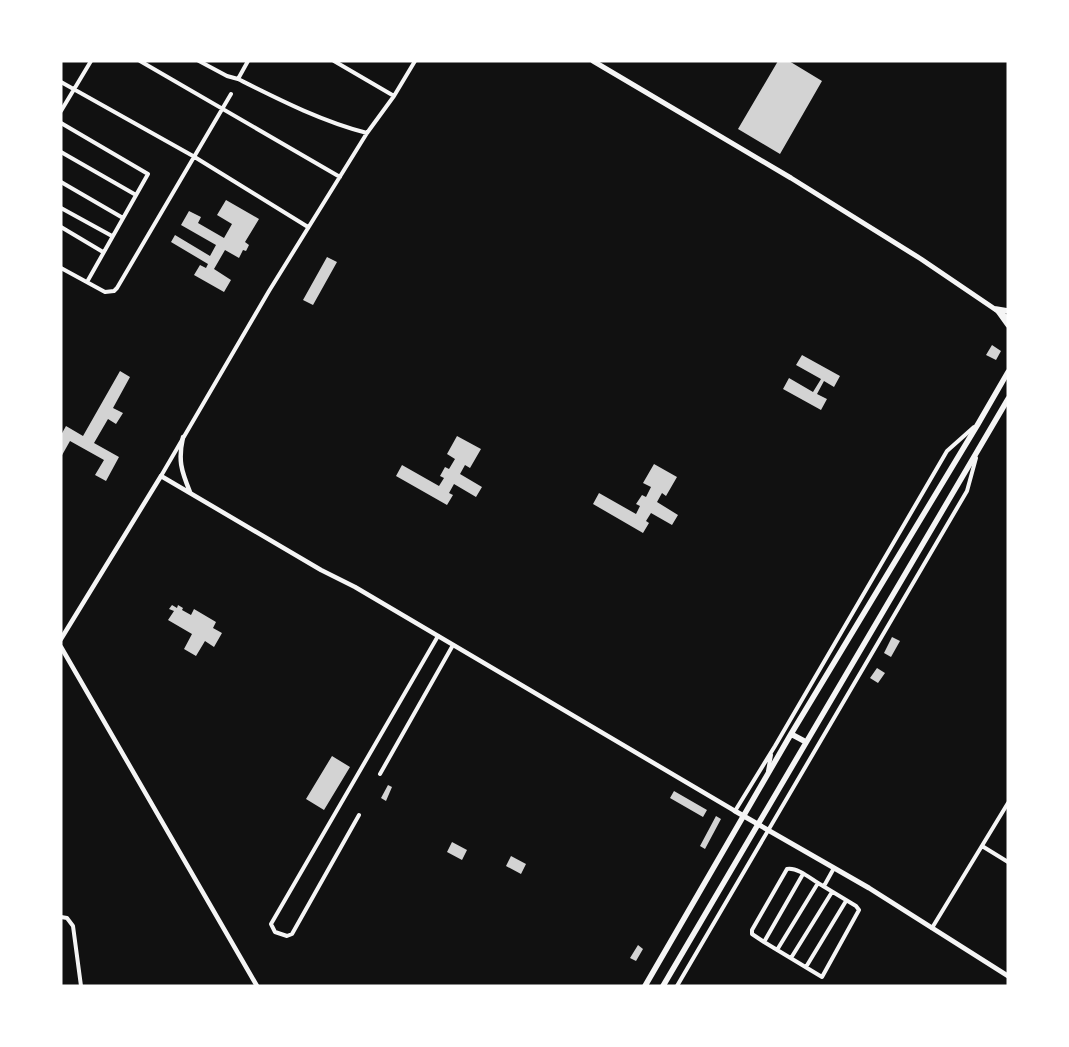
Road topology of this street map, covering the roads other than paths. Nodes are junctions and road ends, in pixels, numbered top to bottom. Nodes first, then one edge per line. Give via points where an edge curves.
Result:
1 (91, 61) edge
2 (140, 61) edge
3 (199, 61) edge
4 (248, 61) edge
5 (334, 61) edge
6 (415, 61) edge
7 (593, 61) edge
8 (238, 79) junction
9 (61, 82) edge
10 (74, 90) junction
11 (231, 94) dead end
12 (394, 96) junction
13 (222, 108) junction
14 (61, 112) edge
15 (61, 123) edge
16 (367, 133) junction
17 (61, 152) edge
18 (193, 156) junction
19 (340, 177) junction
20 (61, 182) edge
21 (136, 196) junction
22 (61, 208) edge
23 (123, 218) junction
24 (61, 227) edge
25 (308, 227) junction
26 (112, 236) junction
27 (104, 252) junction
28 (61, 268) edge
29 (87, 282) junction
30 (997, 310) junction
31 (1008, 311) edge
32 (1008, 318) edge
33 (1008, 325) edge
34 (1008, 372) edge
35 (1008, 400) edge
36 (978, 424) junction
37 (183, 437) junction
38 (978, 448) junction
39 (161, 476) junction
40 (191, 493) junction
41 (438, 636) junction
42 (61, 640) edge
43 (453, 645) junction
44 (61, 647) edge
45 (791, 734) junction
46 (806, 742) junction
47 (772, 751) junction
48 (380, 774) dead end
49 (767, 774) junction
50 (1008, 803) edge
51 (735, 811) junction
52 (359, 815) dead end
53 (743, 815) junction
54 (758, 824) junction
55 (768, 829) junction
56 (982, 846) junction
57 (1008, 862) edge
58 (834, 868) junction
59 (802, 874) junction
60 (818, 884) junction
61 (824, 886) junction
62 (832, 892) junction
63 (846, 901) junction
64 (61, 917) edge
65 (932, 928) junction
66 (764, 942) junction
67 (777, 950) junction
68 (791, 958) junction
69 (806, 967) junction
70 (1008, 976) edge
71 (81, 986) edge
72 (256, 986) edge
73 (645, 986) edge
74 (663, 986) edge
75 (677, 986) edge

1 - 10 street
2 - 13 street
3 - 8 street
4 - 8 street
5 - 12 street
6 - 12 street
7 - 30 main road via 791,178
8 - 16 street via 304,112
9 - 10 street
10 - 14 street
10 - 18 street
11 - 13 street
12 - 16 street
13 - 18 street
13 - 19 street
15 - 21 street via 148,174
16 - 19 street
17 - 21 street
18 - 25 street
18 - 29 street via 117,288 105,292
19 - 25 street
20 - 23 street
21 - 23 street
22 - 26 street
23 - 26 street
24 - 27 street
25 - 37 street
26 - 27 street
27 - 29 street
28 - 29 street
30 - 31 main road
30 - 32 main road
30 - 33 main road
34 - 36 main road
35 - 38 main road
36 - 45 main road
36 - 47 street via 947,451
37 - 39 street
37 - 40 street via 180,464
38 - 46 main road
38 - 55 street via 966,491
39 - 40 street
39 - 42 street
40 - 41 street
41 - 43 street
41 - 52 street via 271,924 275,932 287,936 292,934
43 - 48 street
43 - 51 street
44 - 72 street
45 - 46 main road
45 - 49 main road
46 - 54 main road
47 - 49 street
47 - 51 street
49 - 53 main road
50 - 56 street
51 - 53 main road
53 - 54 main road
53 - 73 main road
54 - 55 main road
54 - 74 main road
55 - 58 main road
55 - 75 street
56 - 57 street
56 - 65 street
58 - 61 street
58 - 65 main road
59 - 60 street
59 - 66 street
59 - 66 street via 793,868 787,869 752,930 754,936
60 - 61 street
60 - 67 street
61 - 62 street
62 - 63 street
62 - 68 street
63 - 69 street
63 - 69 street via 859,910 823,976
64 - 71 street via 67,918 73,926
65 - 70 main road
66 - 67 street
67 - 68 street
68 - 69 street

